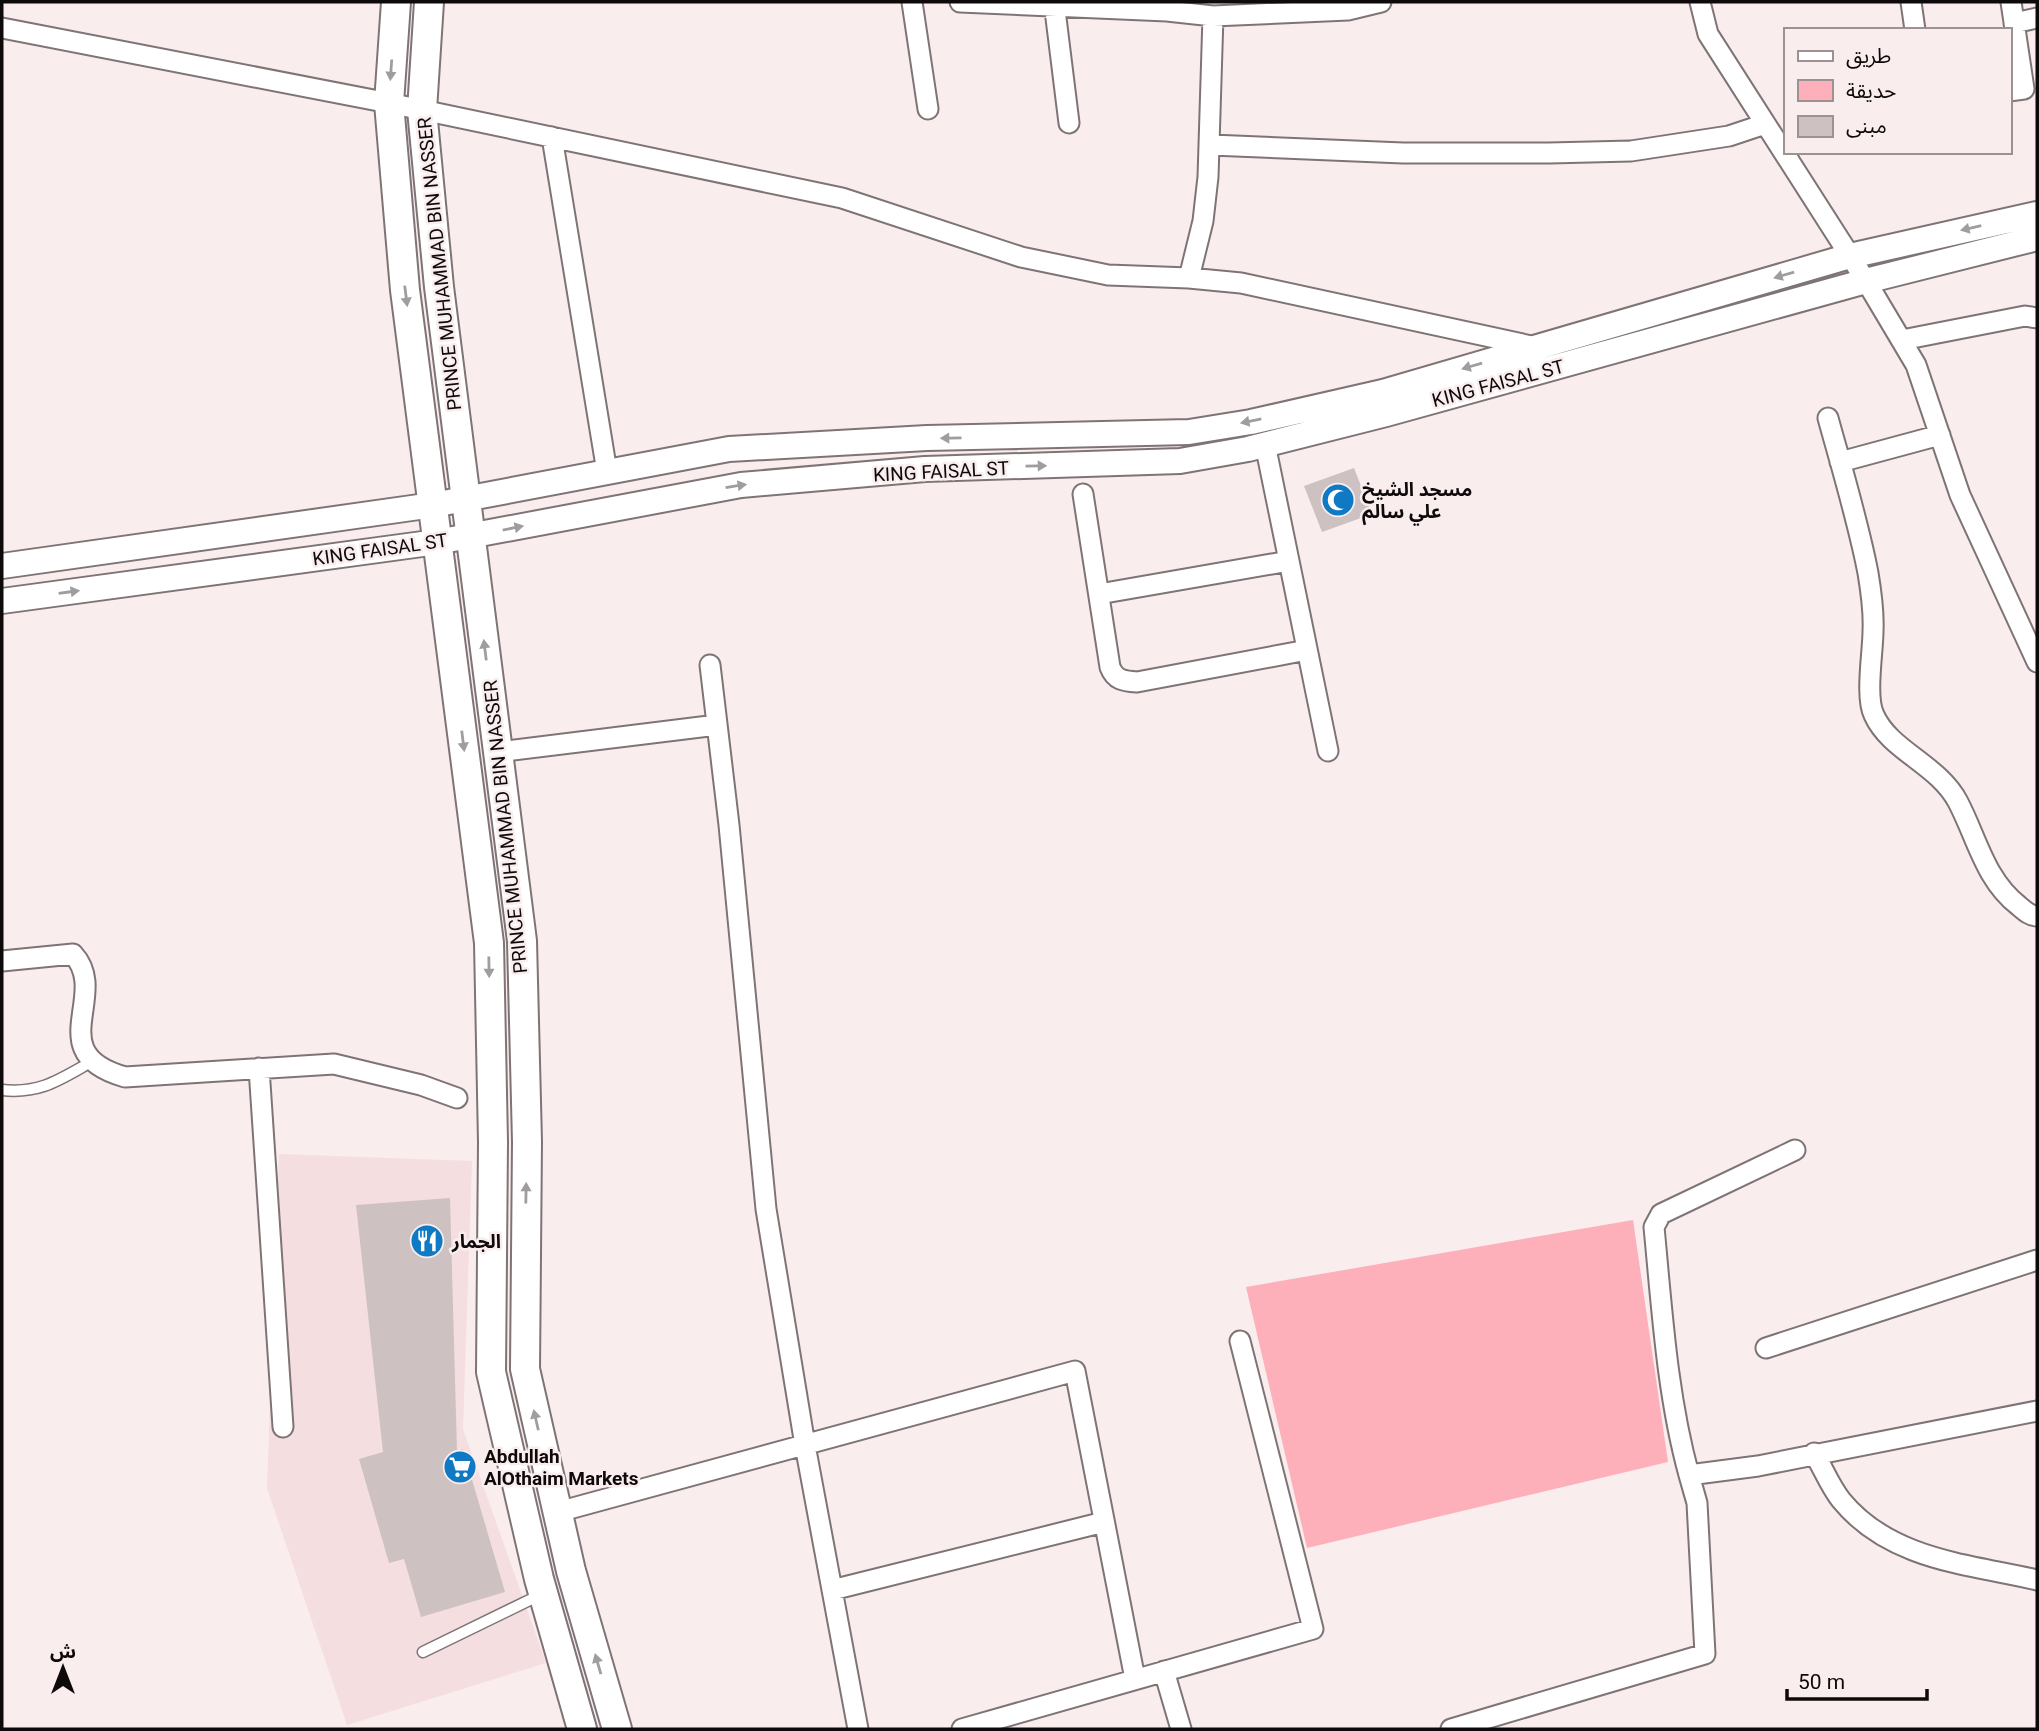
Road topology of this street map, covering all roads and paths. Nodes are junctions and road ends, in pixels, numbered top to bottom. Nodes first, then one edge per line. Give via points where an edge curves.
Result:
1 (396, 2) edge
2 (429, 2) edge
3 (912, 2) edge
4 (960, 2) edge
5 (1381, 2) edge
6 (1700, 2) edge
7 (1911, 2) edge
8 (2011, 2) edge
9 (1055, 4) edge
10 (1166, 6) edge
11 (1347, 6) edge
12 (1213, 16) junction
13 (2037, 18) edge
14 (2014, 23) junction
15 (1915, 28) edge
16 (2, 29) edge
17 (2011, 91) edge
18 (389, 103) junction
19 (928, 109) dead end
20 (422, 110) junction
21 (1069, 123) dead end
22 (1774, 131) edge
23 (552, 137) junction
24 (1211, 145) junction
25 (1784, 147) edge
26 (1788, 154) edge
27 (2037, 214) edge
28 (2037, 238) edge
29 (1850, 256) junction
30 (1189, 278) junction
31 (1866, 281) junction
32 (2037, 318) edge
33 (1902, 340) junction
34 (1537, 347) junction
35 (1828, 418) dead end
36 (1940, 435) junction
37 (1265, 444) junction
38 (1839, 461) junction
39 (607, 472) junction
40 (1083, 494) dead end
41 (466, 499) junction
42 (433, 505) junction
43 (470, 536) junction
44 (437, 542) junction
45 (1289, 561) junction
46 (2, 566) edge
47 (1098, 594) junction
48 (2, 601) edge
49 (2029, 622) edge
50 (1307, 650) junction
51 (2037, 662) edge
52 (710, 665) dead end
53 (717, 724) junction
54 (1328, 751) dead end
55 (498, 752) junction
56 (2037, 916) edge
57 (2, 961) edge
58 (91, 1062) junction
59 (259, 1068) junction
60 (2, 1090) edge
61 (457, 1098) dead end
62 (1794, 1150) dead end
63 (2037, 1261) edge
64 (1240, 1341) dead end
65 (1766, 1348) dead end
66 (2037, 1411) edge
67 (283, 1427) dead end
68 (805, 1445) junction
69 (1814, 1453) junction
70 (1689, 1475) junction
71 (558, 1512) junction
72 (1104, 1522) junction
73 (2037, 1580) edge
74 (832, 1590) junction
75 (543, 1594) junction
76 (423, 1651) dead end
77 (1164, 1671) junction
78 (1135, 1679) junction
79 (970, 1728) edge
80 (582, 1729) edge
81 (617, 1729) edge
82 (858, 1729) edge
83 (1181, 1729) edge
84 (1451, 1729) edge

1 -> 18 main road, PRINCE MUHAMMAD BIN NASSER
2 - 20 main road, PRINCE MUHAMMAD BIN NASSER
3 - 19 street
4 - 9 street
5 - 11 street
6 - 22 street via 1708,34
7 - 15 street
8 - 14 street
9 - 10 street
9 - 21 street
10 - 12 street
11 - 12 street
12 - 24 street
13 - 14 street
14 - 17 street via 2024,89
16 - 18 street
18 - 20 street
18 -> 42 main road, PRINCE MUHAMMAD BIN NASSER via 405,290
20 - 23 street
20 - 41 main road, PRINCE MUHAMMAD BIN NASSER
22 - 24 street via 1632,151 1403,153
22 - 25 street
23 - 30 street via 842,198 1021,257 1108,275
23 - 39 street
24 - 30 street via 1203,221
26 - 29 street
27 -> 29 street, KING FAISAL ST
28 - 31 street, KING FAISAL ST
29 - 31 street
29 -> 34 street, KING FAISAL ST
30 - 34 street via 1241,283
31 - 33 street
31 - 37 street, KING FAISAL ST
32 - 33 street via 2025,316
33 - 36 street via 1916,365
34 -> 39 street, KING FAISAL ST via 1383,392 1189,432 926,438 729,449
35 - 38 street
36 - 38 street
36 - 49 street via 1960,495
43 -> 37 street, KING FAISAL ST via 741,485 925,469 1180,461
37 - 45 street
38 - 56 street via 1868,573 1874,627 1873,714 1891,739 1944,781 2000,887 2016,904
39 - 41 street, KING FAISAL ST
40 - 47 street
41 - 42 street, KING FAISAL ST
41 - 43 main road, PRINCE MUHAMMAD BIN NASSER
42 - 44 main road, PRINCE MUHAMMAD BIN NASSER
42 - 46 street, KING FAISAL ST
43 - 44 street, KING FAISAL ST
55 -> 43 main road, PRINCE MUHAMMAD BIN NASSER
48 -> 44 street, KING FAISAL ST
44 -> 75 main road, PRINCE MUHAMMAD BIN NASSER via 489,943 494,1142 491,1373
45 - 47 street
45 - 50 street
47 - 50 street via 1110,667 1114,677 1123,681
49 - 51 street
50 - 54 street
52 - 53 street
53 - 55 street
53 - 68 street via 766,1209
71 -> 55 main road, PRINCE MUHAMMAD BIN NASSER via 525,1369 527,1142 522,941
57 - 58 street via 73,954 82,965 82,1047
58 - 59 street via 125,1077
58 - 60 lane via 44,1088
59 - 61 street via 334,1064
59 - 67 street
62 - 70 street via 1661,1214 1654,1227 1665,1347
63 - 65 street
64 - 77 street via 1313,1629
66 - 69 street
68 - 71 street
68 - 72 street via 1075,1371
68 - 74 street
69 - 70 street
69 - 73 street via 1841,1499 1872,1530 1917,1553
70 - 84 street via 1697,1503 1705,1654
81 -> 71 main road, PRINCE MUHAMMAD BIN NASSER
72 - 74 street
72 - 78 street
74 - 82 street
75 - 76 lane
75 - 80 main road, PRINCE MUHAMMAD BIN NASSER
77 - 78 street
77 - 83 street
78 - 79 street

